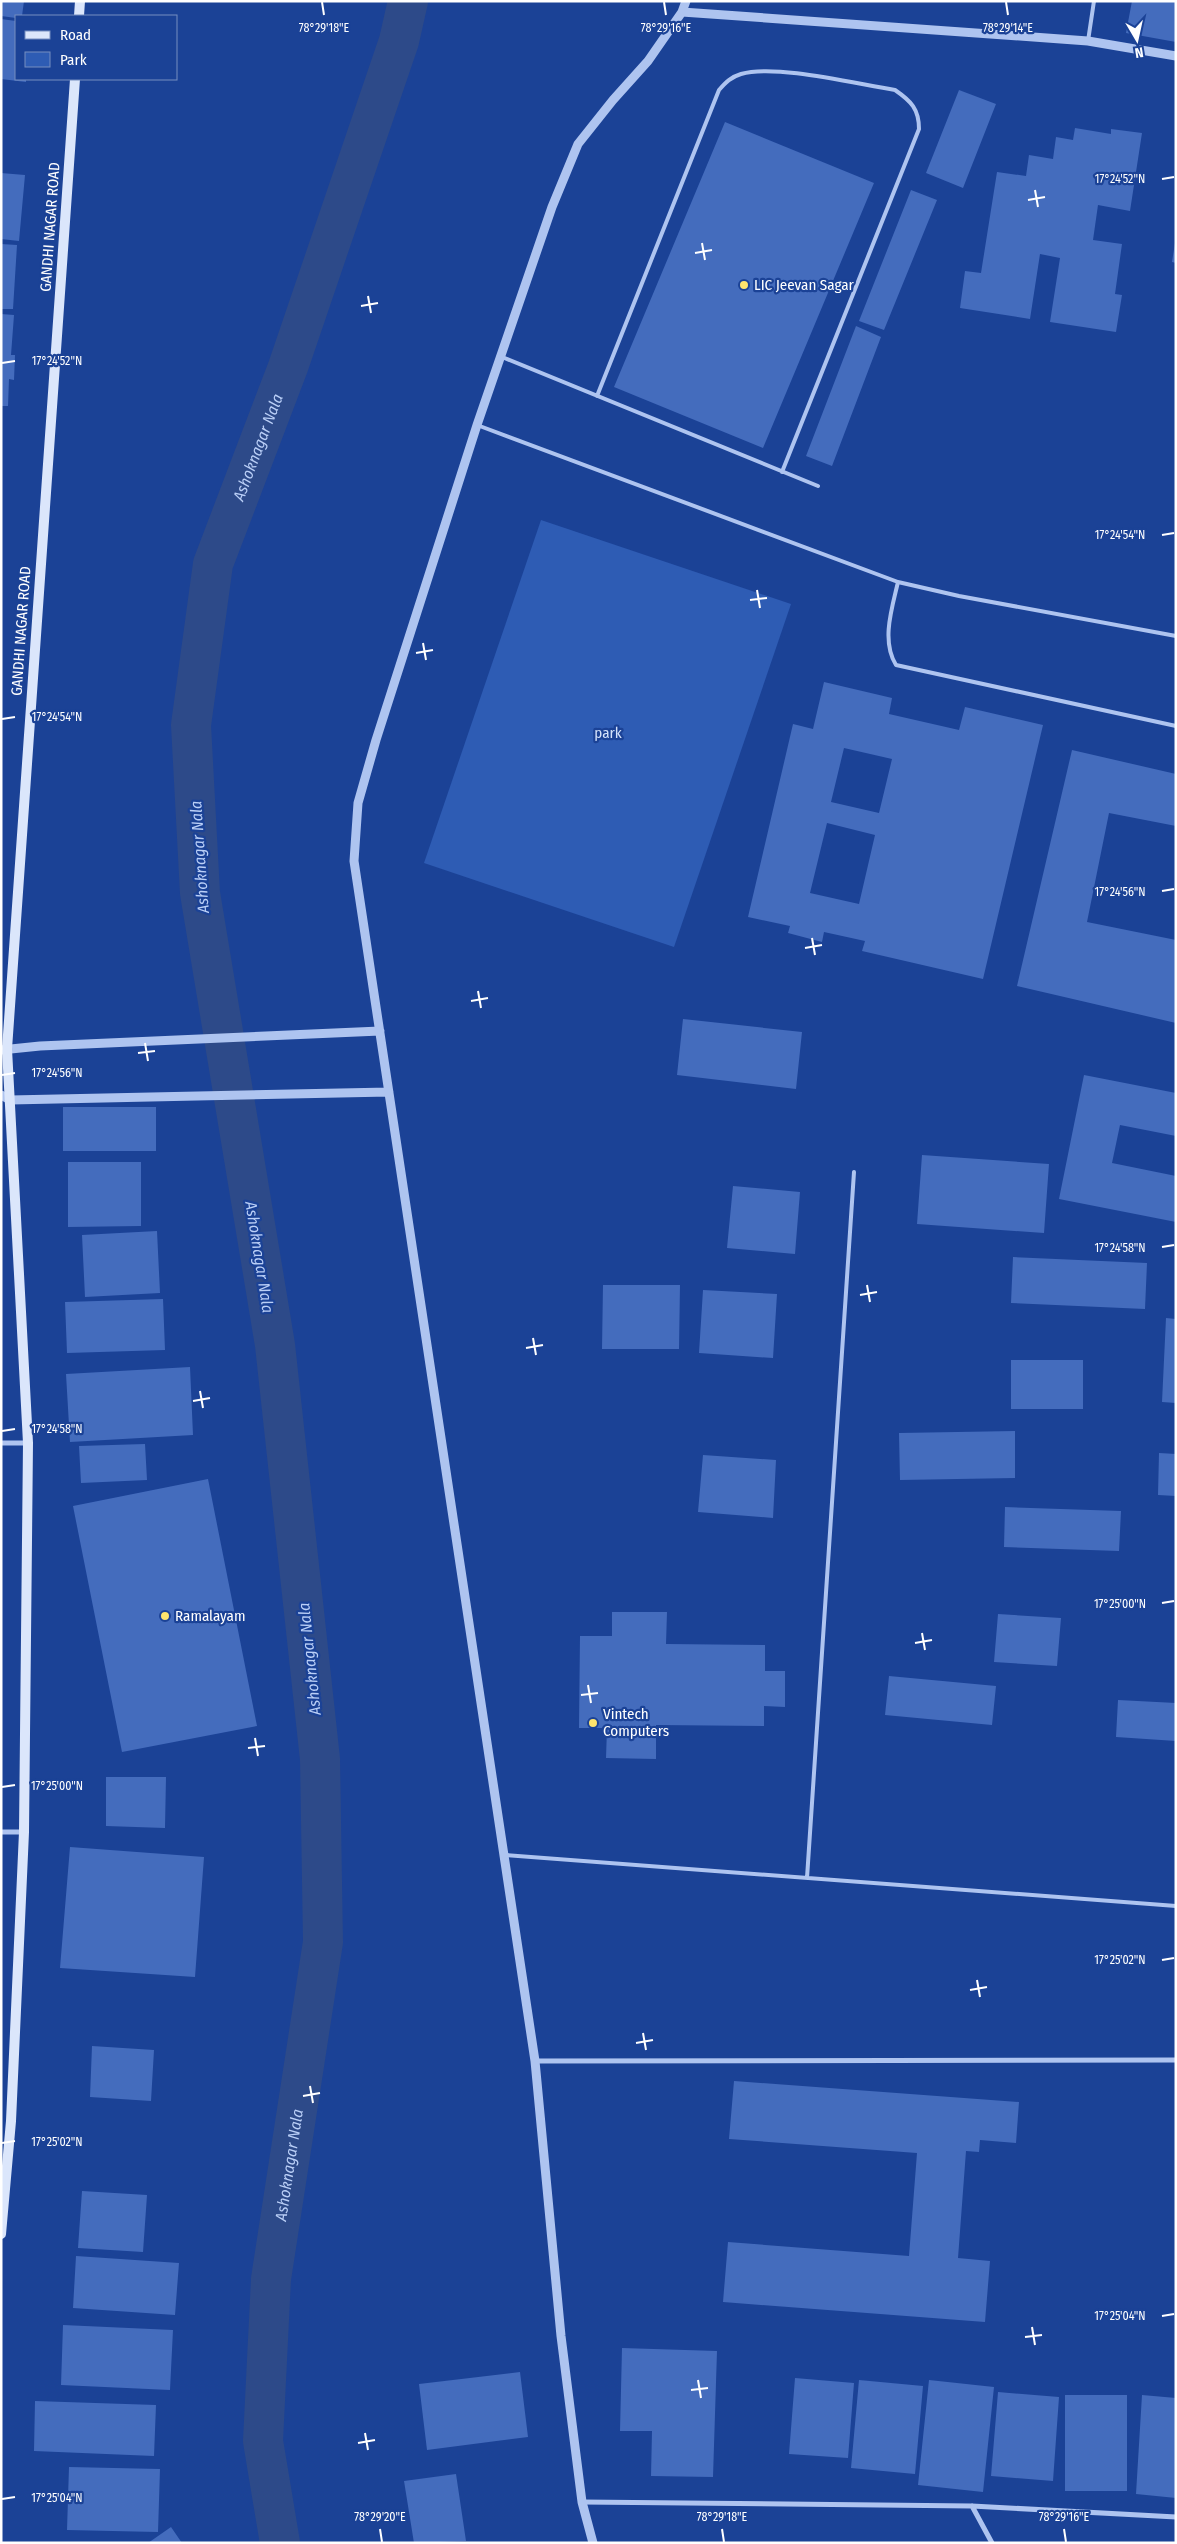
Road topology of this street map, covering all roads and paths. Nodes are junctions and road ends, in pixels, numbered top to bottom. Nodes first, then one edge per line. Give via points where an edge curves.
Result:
1 (80, 1) edge
2 (686, 1) edge
3 (1094, 1) edge
4 (682, 12) junction
5 (79, 15) edge
6 (1088, 41) junction
7 (1176, 56) edge
8 (75, 80) edge
9 (502, 357) junction
10 (597, 396) junction
11 (477, 425) junction
12 (782, 472) junction
13 (818, 486) dead end
14 (898, 582) junction
15 (1176, 636) edge
16 (1176, 726) edge
17 (380, 1031) junction
18 (4, 1050) edge
19 (389, 1092) junction
20 (6, 1097) edge
21 (854, 1172) dead end
22 (1, 1443) edge
23 (28, 1443) junction
24 (1, 1832) edge
25 (24, 1832) junction
26 (505, 1855) junction
27 (807, 1878) junction
28 (1176, 1906) edge
29 (1176, 2060) edge
30 (535, 2061) junction
31 (6, 2121) edge
32 (1, 2234) edge
33 (582, 2502) junction
34 (972, 2506) junction
35 (1176, 2517) edge
36 (593, 2543) edge
37 (992, 2543) edge

1 - 5 main road
2 - 4 street
3 - 6 lane
4 - 6 street
4 - 9 street via 648,61 578,144 552,207
6 - 7 street
8 - 18 main road, GANDHI NAGAR ROAD
9 - 10 lane
9 - 11 street
10 - 12 lane
10 - 12 lane via 719,90 727,80 741,74 770,70 895,90 910,101 919,115 919,129
11 - 14 lane
11 - 17 street via 378,731 358,803 354,861
12 - 13 lane
14 - 15 lane
14 - 16 lane via 890,617 889,654 896,665
17 - 18 street
17 - 19 street
18 - 20 main road, GANDHI NAGAR ROAD
19 - 20 street via 54,1099
19 - 26 street
20 - 23 main road, GANDHI NAGAR ROAD
21 - 27 lane
22 - 23 street
23 - 25 main road, GANDHI NAGAR ROAD
24 - 25 street
25 - 31 main road, GANDHI NAGAR ROAD
26 - 27 lane
26 - 30 street
27 - 28 lane
29 - 30 street
30 - 33 street via 561,2336
31 - 32 main road, GANDHI NAGAR ROAD
33 - 34 street
33 - 36 street
34 - 35 street
34 - 37 street

